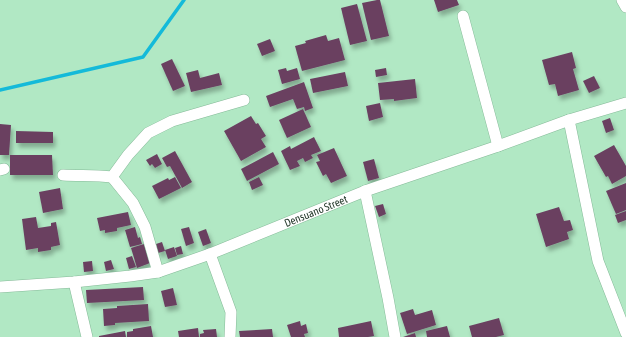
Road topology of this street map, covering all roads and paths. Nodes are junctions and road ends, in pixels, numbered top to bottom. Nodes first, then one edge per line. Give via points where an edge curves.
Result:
1 (622, 0) edge
2 (626, 7) edge
3 (463, 16) dead end
4 (244, 100) dead end
5 (626, 103) edge
6 (569, 120) junction
7 (498, 146) junction
8 (63, 175) dead end
9 (112, 177) junction
10 (365, 191) junction
11 (210, 254) junction
12 (158, 272) junction
13 (74, 282) junction
14 (0, 287) edge
15 (626, 333) edge
16 (87, 337) edge
17 (230, 337) edge
18 (395, 337) edge

1 - 2 street
3 - 7 street
4 - 9 street via 172,121 148,134
5 - 6 street, Densuano Street
6 - 7 street, Densuano Street
6 - 15 street via 598,261
7 - 10 street, Densuano Street
8 - 9 street
9 - 12 street via 133,203 145,227
10 - 11 street, Densuano Street
10 - 18 street
11 - 12 street, Densuano Street
11 - 17 street via 231,312
12 - 13 street, Densuano Street
13 - 14 street, Densuano Street
13 - 16 street

